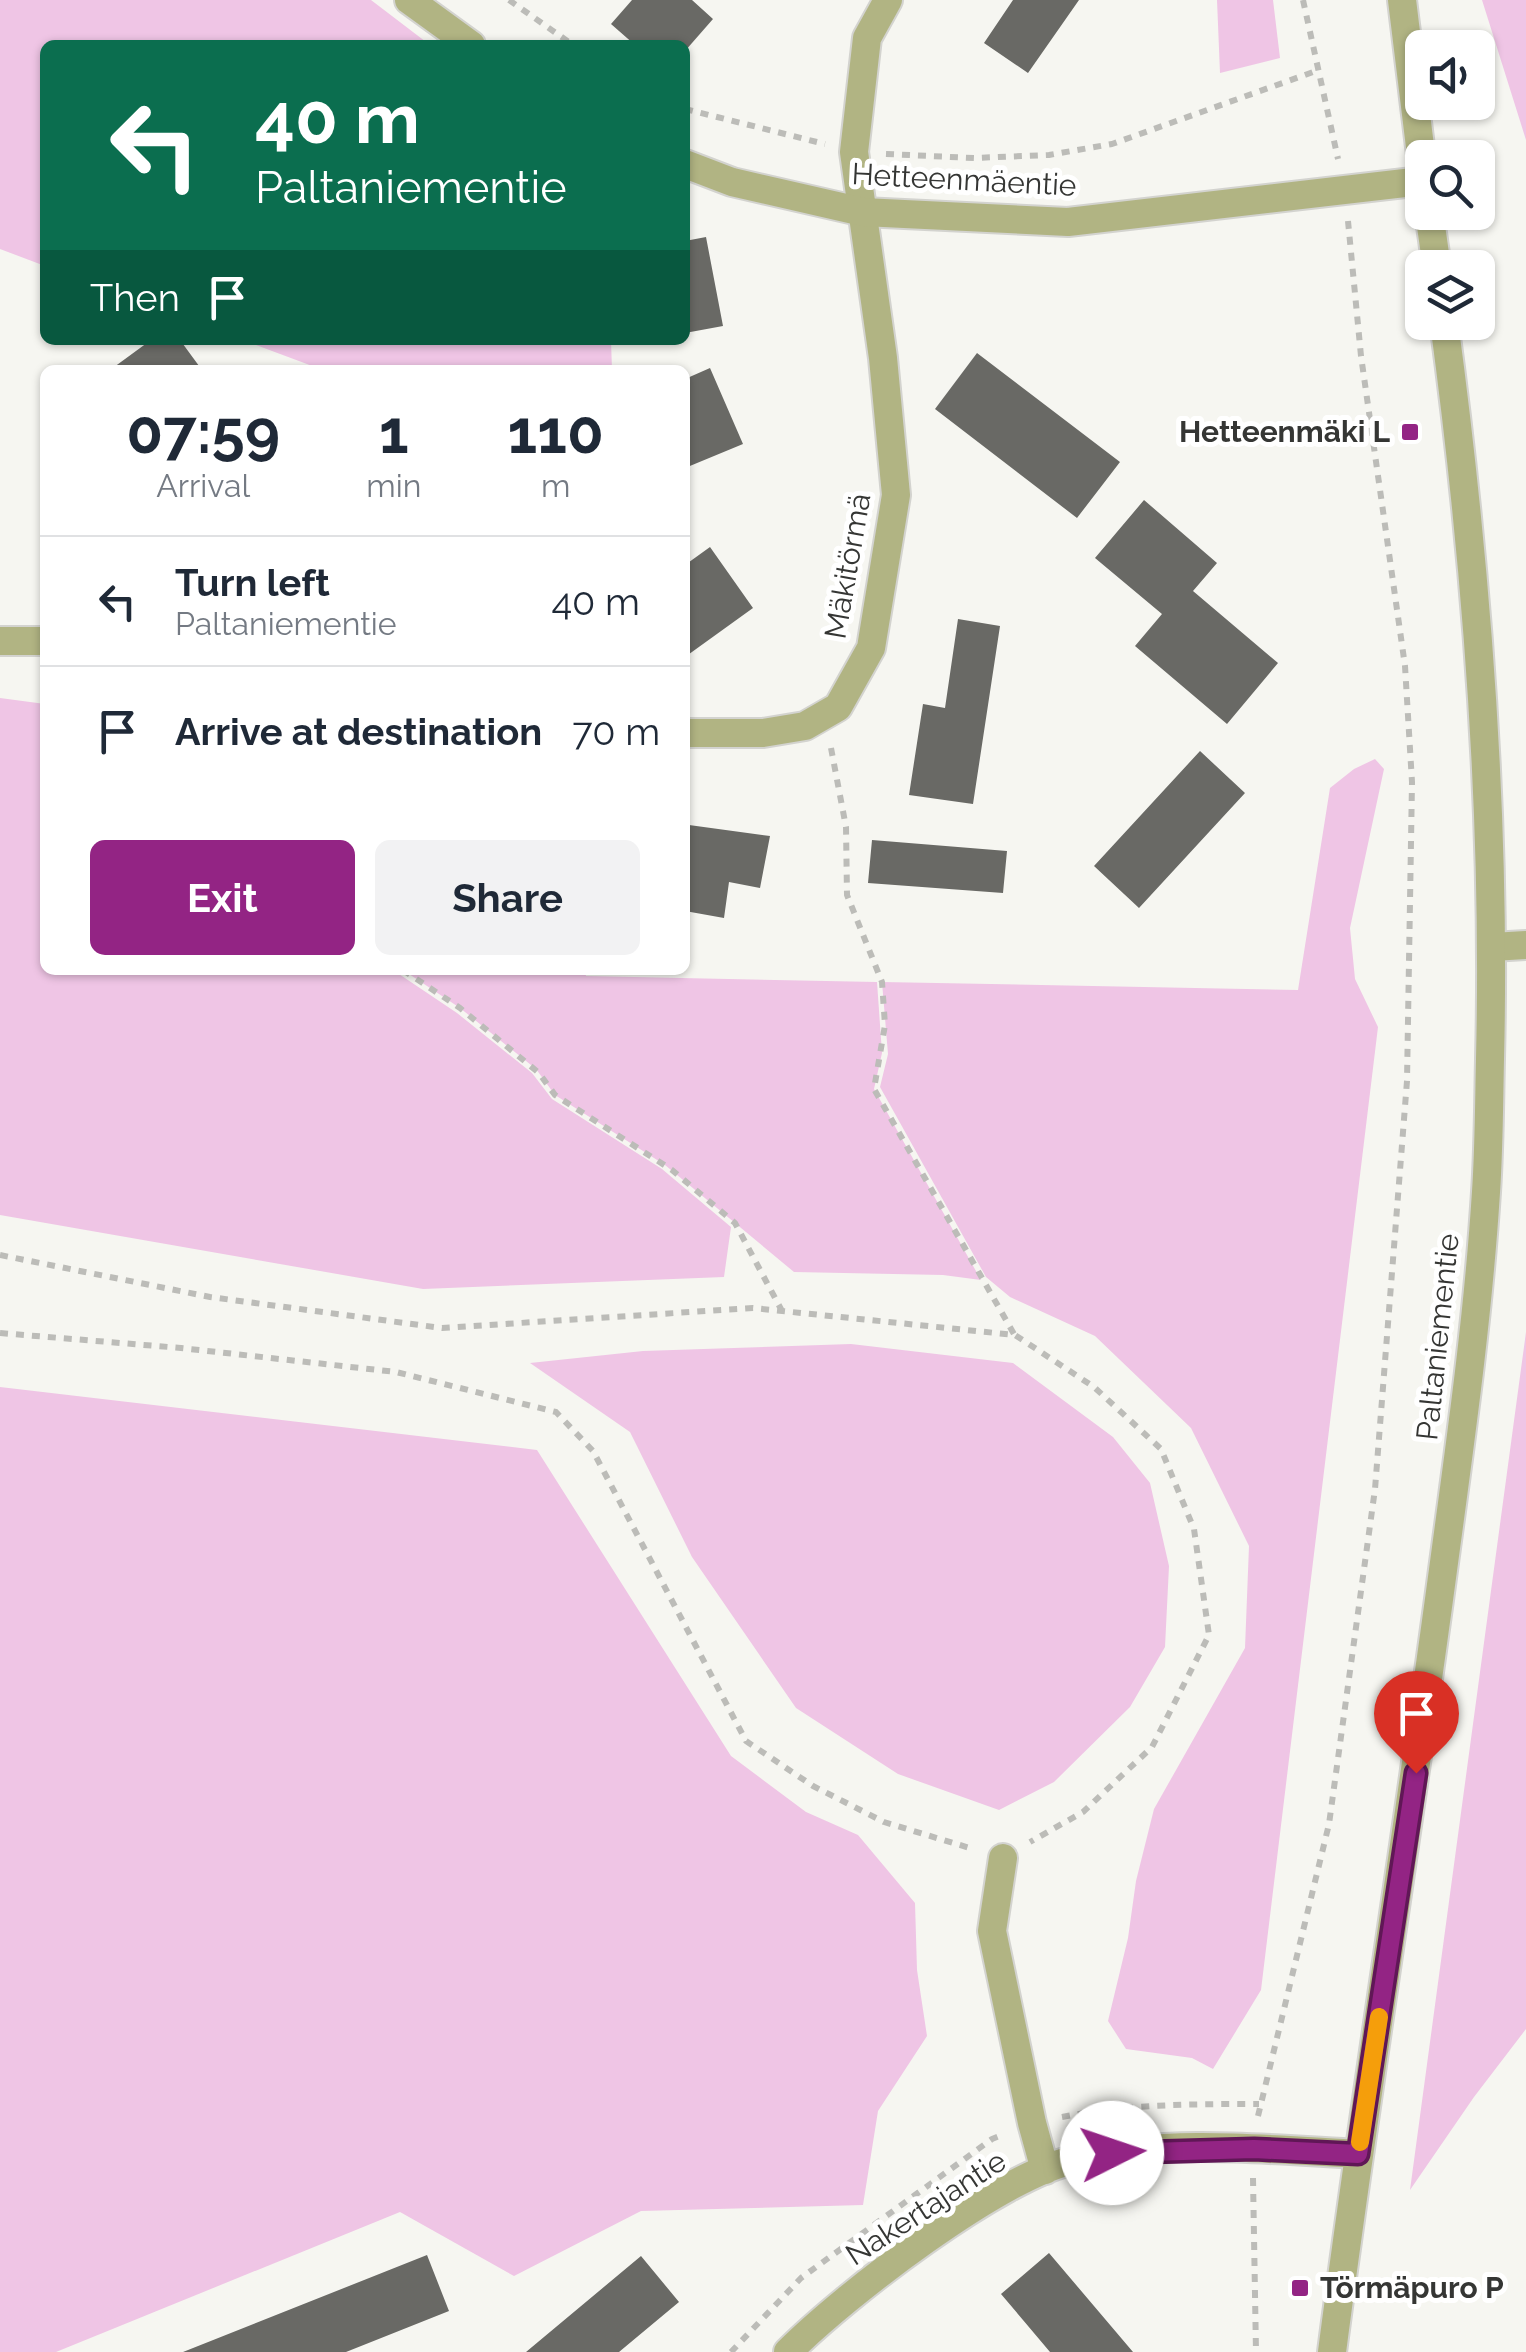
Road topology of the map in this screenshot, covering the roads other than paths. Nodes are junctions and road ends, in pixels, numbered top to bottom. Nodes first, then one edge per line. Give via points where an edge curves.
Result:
1 (409, 0) edge
2 (888, 0) edge
3 (1402, 0) edge
4 (464, 40) edge
5 (1419, 140) edge
6 (690, 166) edge
7 (1405, 183) edge
8 (862, 212) junction
9 (1446, 340) edge
10 (0, 641) edge
11 (40, 642) edge
12 (690, 733) edge
13 (1526, 945) edge
14 (1492, 947) junction
15 (1003, 1858) road end
16 (1358, 2154) junction
17 (1045, 2170) junction
18 (788, 2352) edge
19 (1332, 2352) edge

1 - 4 street
2 - 8 street, Mäkitörmä via 867,38 854,152
3 - 5 street
6 - 8 street, Hetteenmäentie
7 - 8 street, Hetteenmäentie via 1068,222
8 - 12 street, Mäkitörmä via 896,495 871,648 838,708 805,726
9 - 14 street, Paltaniementie via 1484,706
10 - 11 street
13 - 14 street
14 - 16 street, Paltaniementie via 1486,1191 1466,1395
15 - 17 street via 992,1931
16 - 17 street, Nakertajantie via 1112,2153
16 - 19 street, Paltaniementie
17 - 18 street, Nakertajantie via 928,2240

